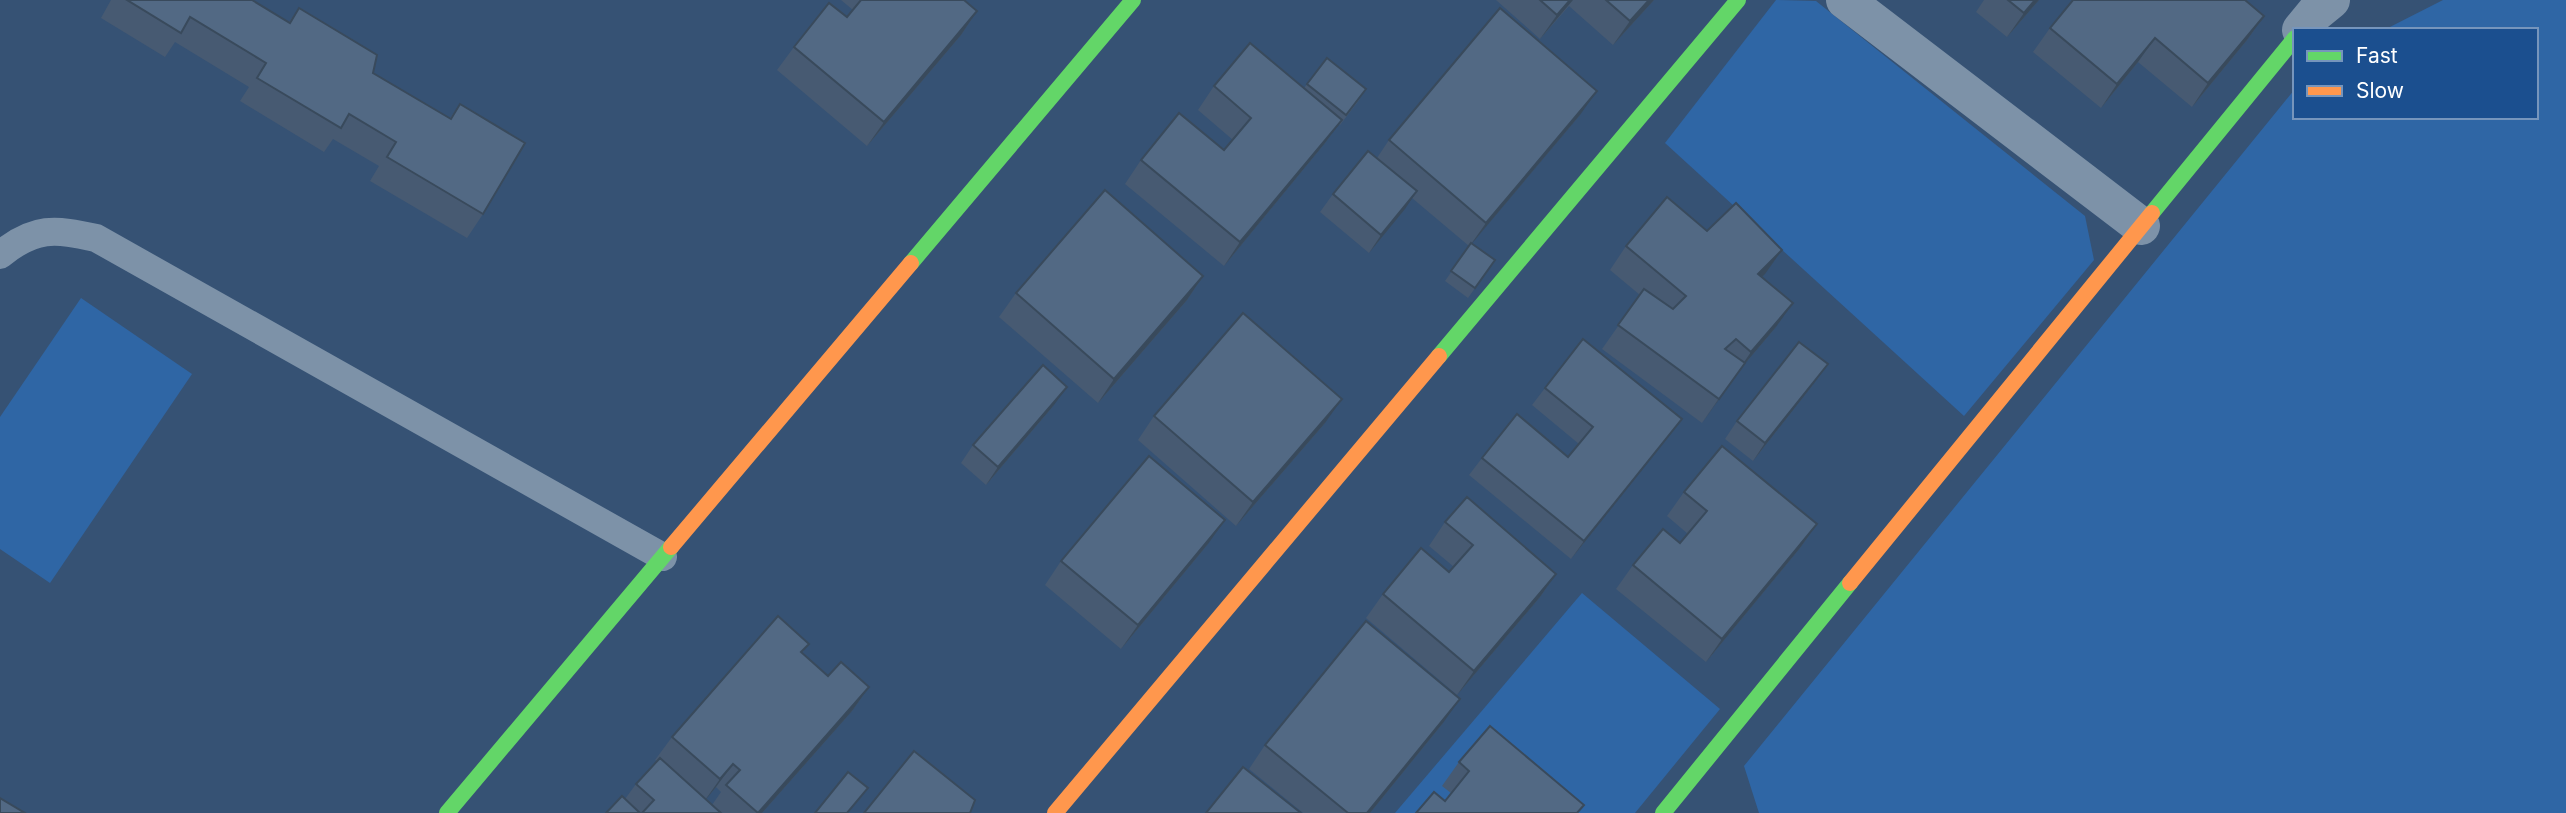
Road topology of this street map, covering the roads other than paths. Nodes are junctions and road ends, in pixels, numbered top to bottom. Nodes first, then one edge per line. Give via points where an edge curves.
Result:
1 (1738, 0) edge
2 (1845, 0) edge
3 (2331, 0) edge
4 (1118, 5) edge
5 (2303, 28) edge
6 (2293, 40) edge
7 (2141, 226) junction
8 (0, 255) edge
9 (663, 557) junction
10 (1670, 811) edge
11 (447, 813) edge
12 (1055, 813) edge

1 - 12 street
2 - 7 street
3 - 5 street
4 - 9 street
6 - 7 street
7 - 10 street
8 - 9 lane via 12,244 40,232 96,238
9 - 11 street

